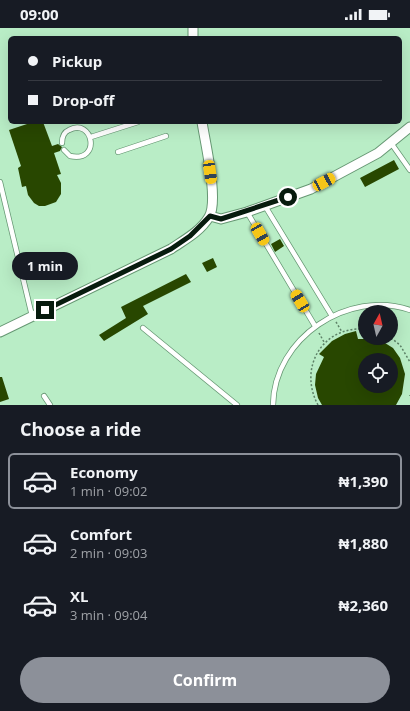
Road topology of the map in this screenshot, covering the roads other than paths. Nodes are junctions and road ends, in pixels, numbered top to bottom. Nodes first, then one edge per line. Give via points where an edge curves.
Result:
1 (132, 124) edge
2 (202, 124) edge
3 (410, 127) edge
4 (166, 136) dead end
5 (90, 137) junction
6 (62, 143) dead end
7 (391, 143) junction
8 (64, 150) dead end
9 (118, 152) dead end
10 (410, 170) edge
11 (0, 182) edge
12 (265, 206) junction
13 (247, 212) junction
14 (210, 216) junction
15 (410, 310) edge
16 (32, 316) junction
17 (332, 316) junction
18 (315, 326) junction
19 (143, 328) dead end
20 (0, 332) edge
21 (44, 396) dead end
22 (50, 405) edge
23 (237, 405) edge
24 (273, 405) edge

1 - 5 lane
2 - 14 street via 212,185
3 - 7 street
4 - 9 lane
5 - 6 lane via 84,130 75,128 63,135
5 - 8 lane via 91,147 85,155 70,156
7 - 10 lane
7 - 12 street via 378,153 311,189
11 - 16 lane
12 - 13 street
12 - 17 lane
13 - 14 street via 221,219
13 - 18 lane
14 - 16 street via 190,236 171,249
15 - 17 lane via 392,306 360,306
16 - 20 street
17 - 18 lane
18 - 24 lane via 302,338 280,371
19 - 23 lane
21 - 22 lane

